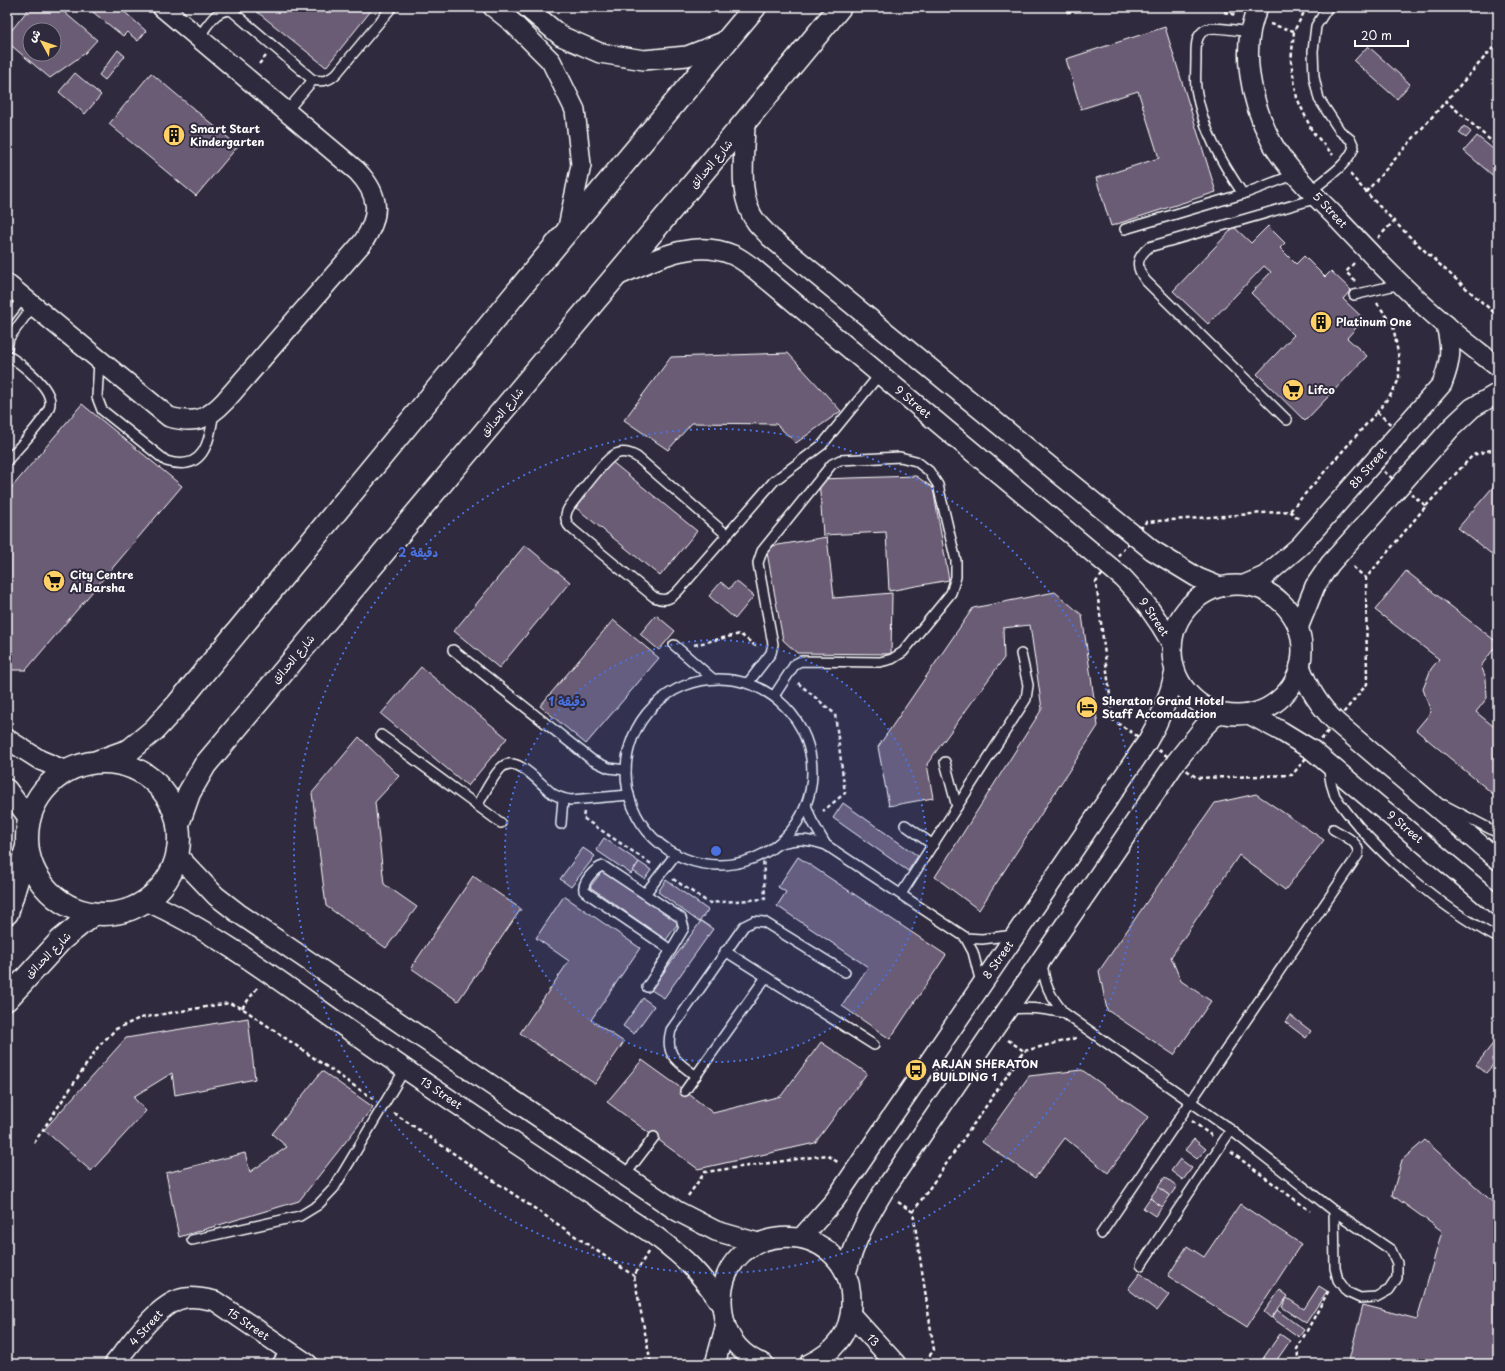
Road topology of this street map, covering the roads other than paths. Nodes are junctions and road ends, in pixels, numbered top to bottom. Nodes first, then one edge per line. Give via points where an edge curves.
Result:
1 (162, 7) edge
2 (392, 7) edge
3 (493, 7) edge
4 (526, 7) edge
5 (755, 7) edge
6 (840, 7) edge
7 (1258, 7) edge
8 (1328, 7) edge
9 (1250, 32) junction
10 (198, 38) junction
11 (728, 40) junction
12 (313, 80) junction
13 (286, 112) junction
14 (746, 122) junction
15 (1296, 174) junction
16 (1243, 194) junction
17 (1314, 195) junction
18 (1125, 229) dead end
19 (567, 232) junction
20 (615, 277) junction
21 (1402, 283) junction
22 (7, 284) edge
23 (1354, 295) dead end
24 (28, 302) junction
25 (7, 318) edge
26 (1446, 325) junction
27 (7, 348) edge
28 (7, 355) edge
29 (100, 361) junction
30 (1498, 367) edge
31 (880, 374) junction
32 (1498, 393) edge
33 (214, 412) junction
34 (1287, 420) dead end
35 (7, 461) edge
36 (727, 534) junction
37 (1244, 585) junction
38 (1220, 587) junction
39 (1298, 628) junction
40 (1172, 644) junction
41 (676, 647) road end
42 (453, 650) dead end
43 (1021, 654) dead end
44 (1300, 666) junction
45 (1175, 672) junction
46 (714, 679) junction
47 (748, 683) junction
48 (774, 696) junction
49 (1218, 713) junction
50 (1249, 714) junction
51 (380, 735) dead end
52 (7, 739) edge
53 (100, 762) junction
54 (945, 762) dead end
55 (1328, 762) junction
56 (626, 770) junction
57 (66, 771) junction
58 (7, 789) edge
59 (1414, 790) junction
60 (629, 795) junction
61 (563, 799) junction
62 (806, 805) junction
63 (477, 806) junction
64 (956, 807) junction
65 (29, 819) junction
66 (501, 823) dead end
67 (178, 824) junction
68 (560, 824) dead end
69 (905, 825) dead end
70 (1333, 829) dead end
71 (1498, 833) edge
72 (778, 844) junction
73 (826, 845) junction
74 (933, 845) junction
75 (27, 847) junction
76 (676, 854) junction
77 (177, 855) junction
78 (1498, 860) edge
79 (645, 894) junction
80 (901, 894) junction
81 (146, 901) junction
82 (1498, 906) edge
83 (7, 912) edge
84 (93, 914) junction
85 (1015, 935) junction
86 (966, 938) junction
87 (1498, 938) edge
88 (671, 950) junction
89 (725, 951) junction
90 (1042, 960) junction
91 (845, 972) dead end
92 (766, 977) junction
93 (981, 984) junction
94 (647, 988) dead end
95 (7, 999) edge
96 (1008, 1009) junction
97 (1064, 1013) junction
98 (874, 1045) dead end
99 (405, 1070) junction
100 (696, 1076) junction
101 (685, 1091) dead end
102 (1191, 1103) junction
103 (1231, 1130) junction
104 (654, 1136) dead end
105 (625, 1175) junction
106 (1334, 1211) junction
107 (1101, 1234) dead end
108 (801, 1238) junction
109 (192, 1240) dead end
110 (758, 1243) junction
111 (1141, 1265) dead end
112 (846, 1274) junction
113 (184, 1298) joint
114 (720, 1303) junction
115 (851, 1315) junction
116 (725, 1328) junction
117 (282, 1357) edge
118 (114, 1364) edge
119 (308, 1364) edge
120 (715, 1364) edge
121 (764, 1364) edge
122 (809, 1364) edge
123 (896, 1364) edge

1 - 10 street
2 - 12 lane via 334,76 322,82
3 - 19 street via 551,61 575,110 581,165
4 - 11 street via 561,36 600,53 644,60 687,56
5 - 11 street
6 - 14 street, شارع الحدائق
7 - 9 street, 5 Street
8 - 17 lane via 1316,26 1313,51 1314,78 1319,99 1354,147 1351,155
9 - 15 street, 5 Street via 1249,65 1256,105 1272,142
9 - 16 lane via 1208,29 1196,40 1196,88 1205,126 1221,162
10 - 12 lane via 217,14 228,10
10 - 13 street
11 - 19 street
12 - 13 lane
13 - 33 street via 368,182 375,197 376,213 372,228 363,242
14 - 20 street, شارع الحدائق
14 - 38 street via 744,187 748,206 757,223 770,237 1135,535 1175,565
15 - 16 lane
15 - 17 street, 5 Street
16 - 18 lane
17 - 21 street, 5 Street
17 - 34 lane via 1149,247 1141,254 1138,263 1140,273 1146,281
19 - 53 street via 177,705 154,730 130,750
20 - 31 street, 9 Street via 669,253 690,249 712,249 733,255 752,266
20 - 67 street, شارع الحدائق via 205,765 189,793
21 - 23 lane
21 - 26 street, 5 Street
22 - 24 street
24 - 25 lane
24 - 27 lane via 9,338
24 - 29 street
26 - 30 street, 5 Street
26 - 37 street, 8b Street via 1451,345 1450,365 1442,384 1430,400 1300,546 1265,576
28 - 35 lane via 24,367 46,389 50,396 50,404 43,419
29 - 33 street via 169,417 184,421 200,419
29 - 33 lane via 97,397 102,410 166,461 177,465 187,464 205,451
31 - 36 lane via 822,445 774,481
31 - 40 street, 9 Street via 1109,566 1143,598 1160,621
32 - 39 street via 1472,408 1452,426 1329,566 1315,586
36 - 36 lane via 674,596 668,600 660,600 572,530 567,523 567,510 607,461 621,453 637,457
37 - 38 street
37 - 39 street via 1267,592 1286,607
38 - 40 street via 1196,599 1180,619
39 - 44 street via 1302,647
40 - 45 street
41 - 46 lane
42 - 56 lane via 592,760 609,768
43 - 64 lane via 1028,685 1026,699
44 - 50 street via 1292,684 1280,698 1265,709
44 - 59 street via 1310,691 1326,713
45 - 49 street via 1185,690 1199,704
45 - 85 street, 8 Street via 1164,708 1147,742
46 - 47 lane
46 - 56 lane via 691,683 670,693 652,708 639,726 630,747
47 - 48 lane
47 - 48 lane via 768,657 773,644 759,569 759,556 832,464 840,460 900,457 916,461 929,471 938,485 956,561 956,577 950,593 903,652 892,659 880,662 801,661 795,664
48 - 62 lane via 792,713 805,734 810,751 812,781
49 - 50 street
49 - 90 street via 1202,728 1176,762
50 - 55 street, 9 Street via 1281,731
51 - 63 lane
52 - 57 street via 40,760
53 - 57 street via 82,764
53 - 67 street via 116,762 149,777 163,790
54 - 64 lane
55 - 82 street, 9 Street
55 - 87 lane via 1330,783 1335,796 1384,852 1461,917
56 - 60 lane
57 - 65 street via 40,794
58 - 65 street
59 - 71 lane
59 - 78 street
60 - 61 lane
60 - 76 lane via 636,814 647,830 660,844
61 - 63 lane via 549,791 519,765 510,764 501,767
61 - 68 lane
62 - 72 lane via 794,826
62 - 73 lane
63 - 66 lane
64 - 74 lane
65 - 75 street
67 - 77 street
69 - 74 lane
70 - 102 lane via 1356,844 1358,855
72 - 73 lane via 794,839
72 - 76 lane via 763,854 733,864 694,862
73 - 80 lane
74 - 80 lane
75 - 83 street
75 - 84 street via 31,863 48,891 61,902
76 - 79 lane
77 - 81 street via 174,866 162,886
77 - 105 street via 216,896 238,913
79 - 88 lane via 677,915 684,923 684,928
79 - 88 lane via 604,866 598,867 583,888 587,894
80 - 86 lane
81 - 84 street via 117,913
81 - 99 street, 13 Street via 195,925
84 - 95 street, شارع الحدائق via 61,940
85 - 86 lane via 988,939
85 - 93 street, 8 Street
86 - 93 lane via 973,952
88 - 94 lane
89 - 91 lane via 744,926 754,921 764,922
89 - 92 lane
89 - 100 lane via 674,1026 668,1041 670,1051 676,1060
90 - 96 street
90 - 97 lane via 1046,985 1051,997
92 - 98 lane
92 - 100 lane
93 - 108 street, 8 Street via 835,1200
96 - 97 lane via 1046,1008
96 - 112 street via 863,1224
97 - 102 lane
99 - 109 lane via 334,1188 318,1205 300,1216 280,1222
99 - 114 street, 13 Street via 682,1256 704,1278
100 - 101 lane
102 - 103 lane
102 - 107 lane
103 - 106 lane
103 - 111 lane
104 - 105 lane
105 - 110 street via 696,1222 716,1231
106 - 106 lane via 1391,1250 1397,1263 1397,1278 1389,1290 1376,1297 1360,1298 1347,1292 1335,1268
108 - 110 street via 779,1237
108 - 112 street via 819,1245 835,1257
110 - 114 street via 742,1254 730,1268 723,1285
112 - 115 street via 852,1294
113 - 117 street, 15 Street via 199,1297 215,1301
113 - 118 street, 4 Street via 169,1304 156,1314
114 - 116 street
115 - 122 street via 846,1332 836,1346 822,1358
115 - 123 street, 13
116 - 120 street
116 - 121 street via 737,1347 754,1361
117 - 119 street, 15 Street

